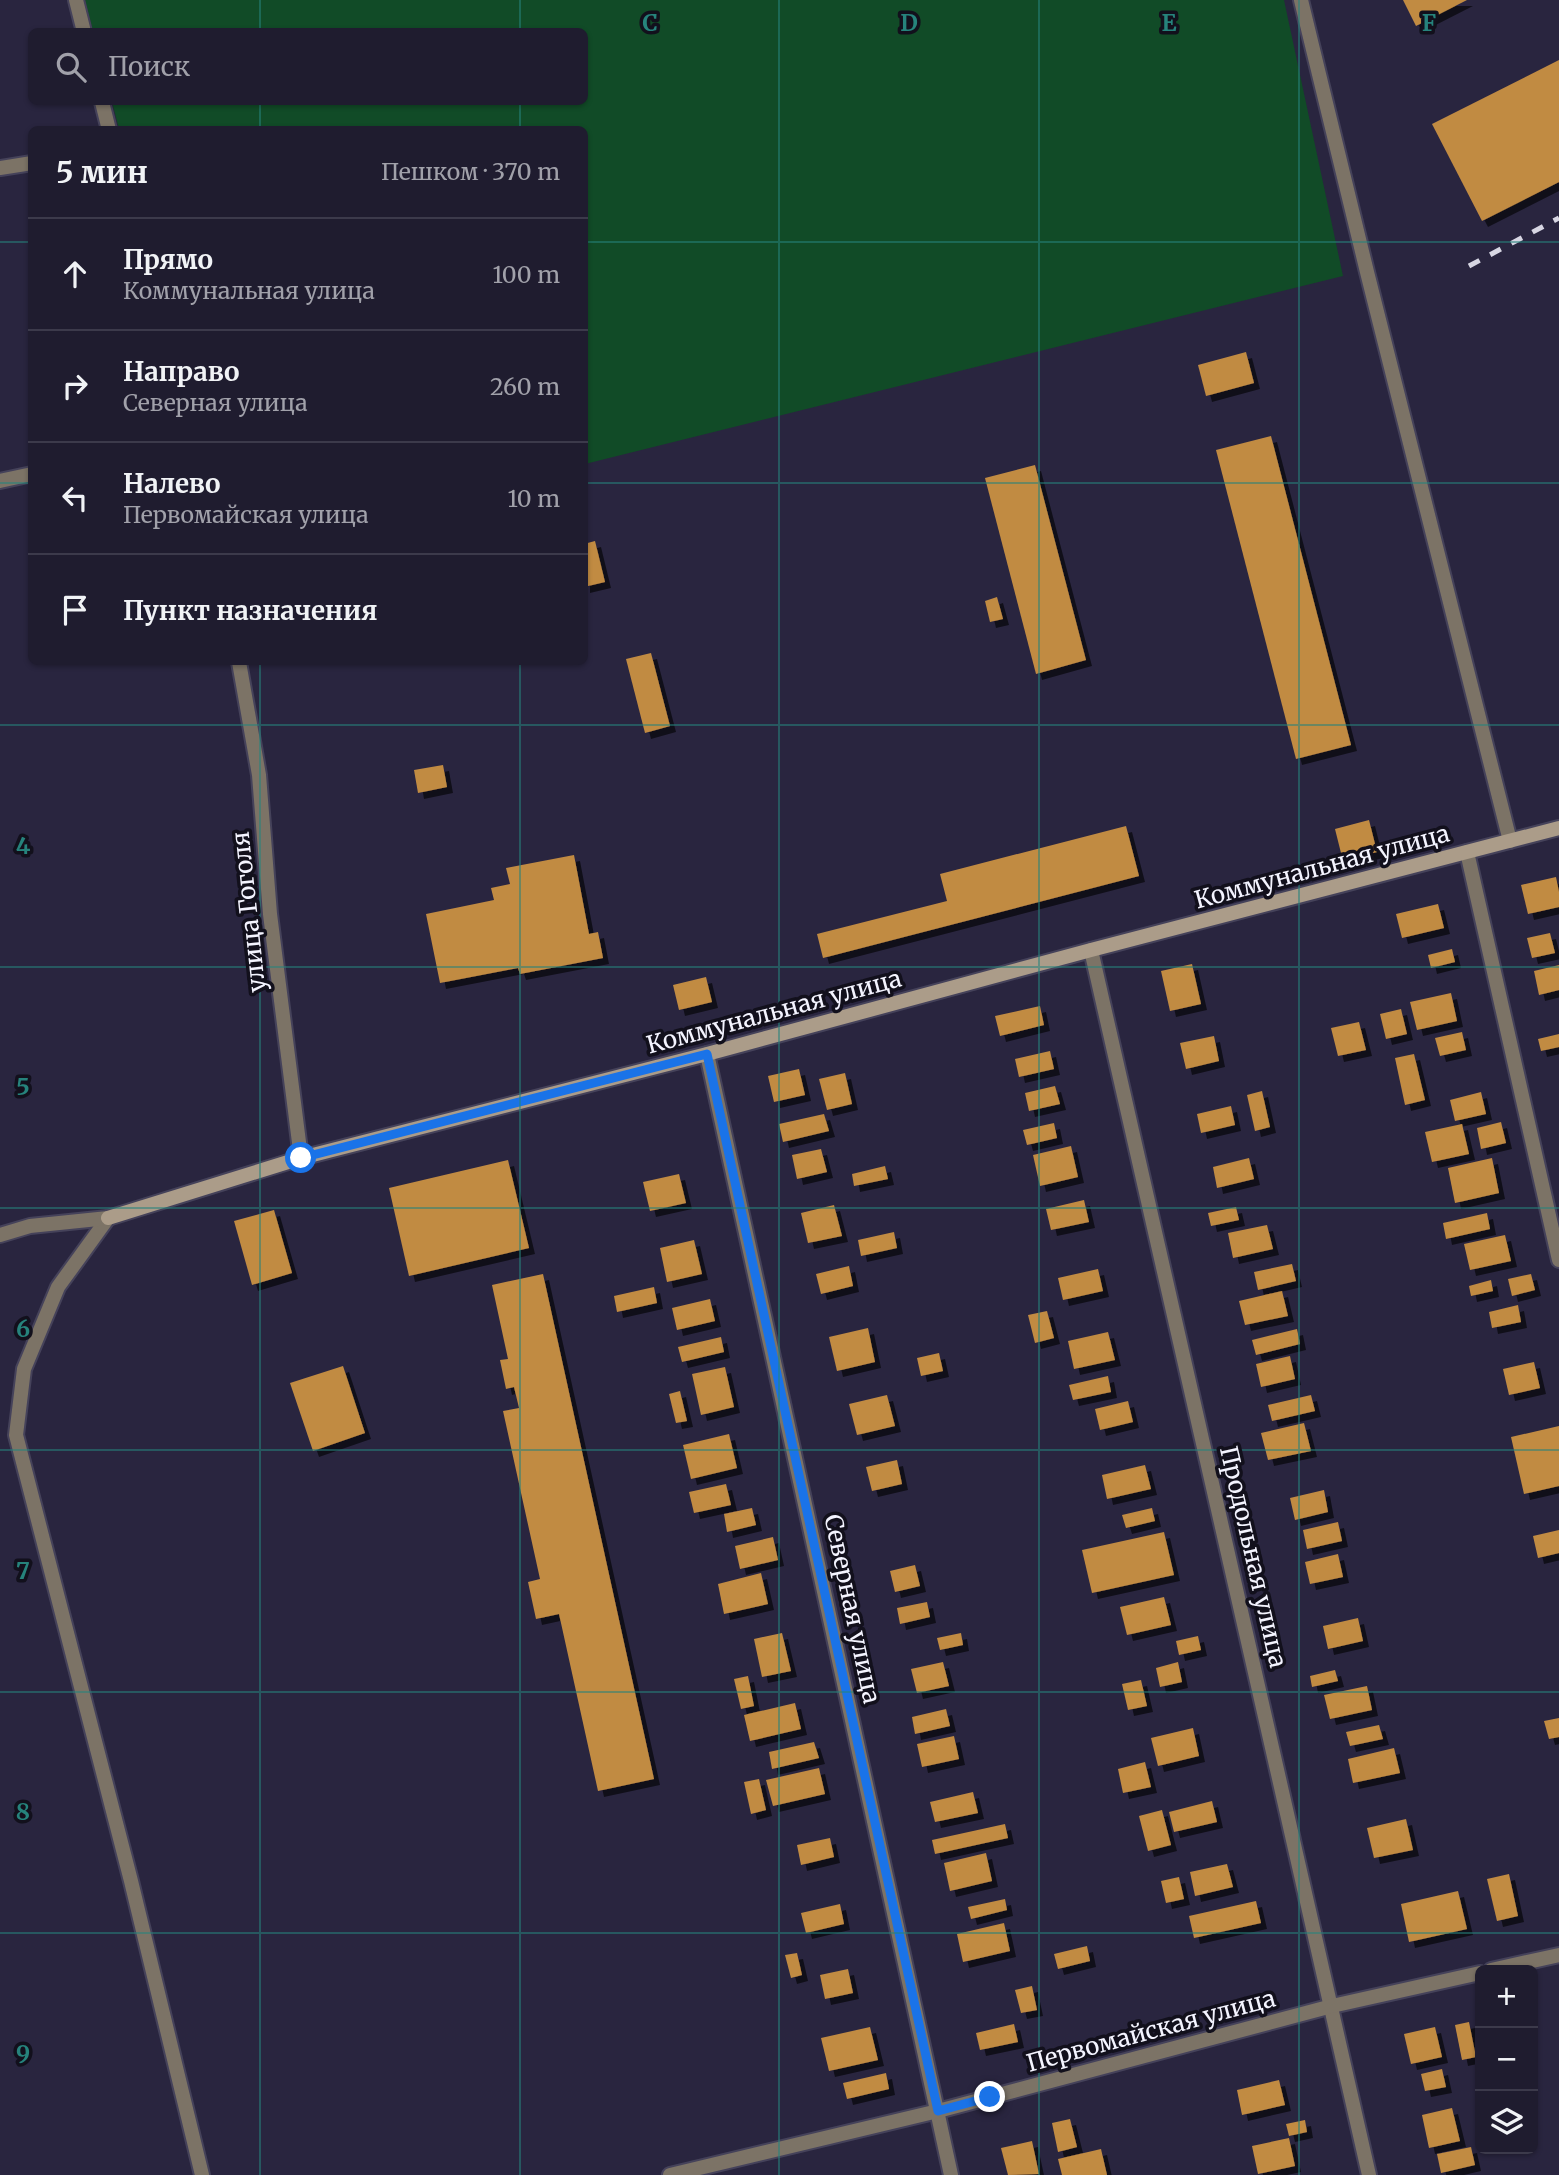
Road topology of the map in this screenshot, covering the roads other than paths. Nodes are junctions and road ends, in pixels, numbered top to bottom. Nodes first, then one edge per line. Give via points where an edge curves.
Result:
1 (76, 0) edge
2 (1301, 0) edge
3 (83, 28) edge
4 (103, 105) edge
5 (108, 126) edge
6 (28, 164) edge
7 (0, 168) edge
8 (28, 475) edge
9 (0, 481) edge
10 (240, 665) edge
11 (1559, 828) edge
12 (1510, 841) junction
13 (1467, 852) junction
14 (1091, 950) junction
15 (707, 1054) junction
16 (301, 1158) junction
17 (108, 1218) junction
18 (0, 1235) edge
19 (1559, 1260) edge
20 (1559, 1955) edge
21 (1514, 1965) edge
22 (1475, 1974) edge
23 (1332, 2006) junction
24 (938, 2111) junction
25 (202, 2175) edge
26 (670, 2175) edge
27 (951, 2175) edge
28 (1369, 2175) edge

1 - 3 street
2 - 12 street
4 - 5 street
6 - 7 street
8 - 9 street
10 - 16 street, улица Гоголя via 259,775 270,914
11 - 12 street, Коммунальная улица
12 - 13 street, Коммунальная улица
13 - 14 street, Коммунальная улица
13 - 19 street
14 - 15 street, Коммунальная улица
14 - 23 street, Продольная улица
15 - 16 street, Коммунальная улица
15 - 24 street, Северная улица
16 - 17 street, Коммунальная улица
17 - 18 street, Коммунальная улица via 30,1226
17 - 25 street via 58,1287 24,1368 16,1435
20 - 21 street
22 - 23 street, Первомайская улица
23 - 24 street, Первомайская улица
23 - 28 street, Продольная улица
24 - 26 street, Первомайская улица
24 - 27 street, Северная улица

